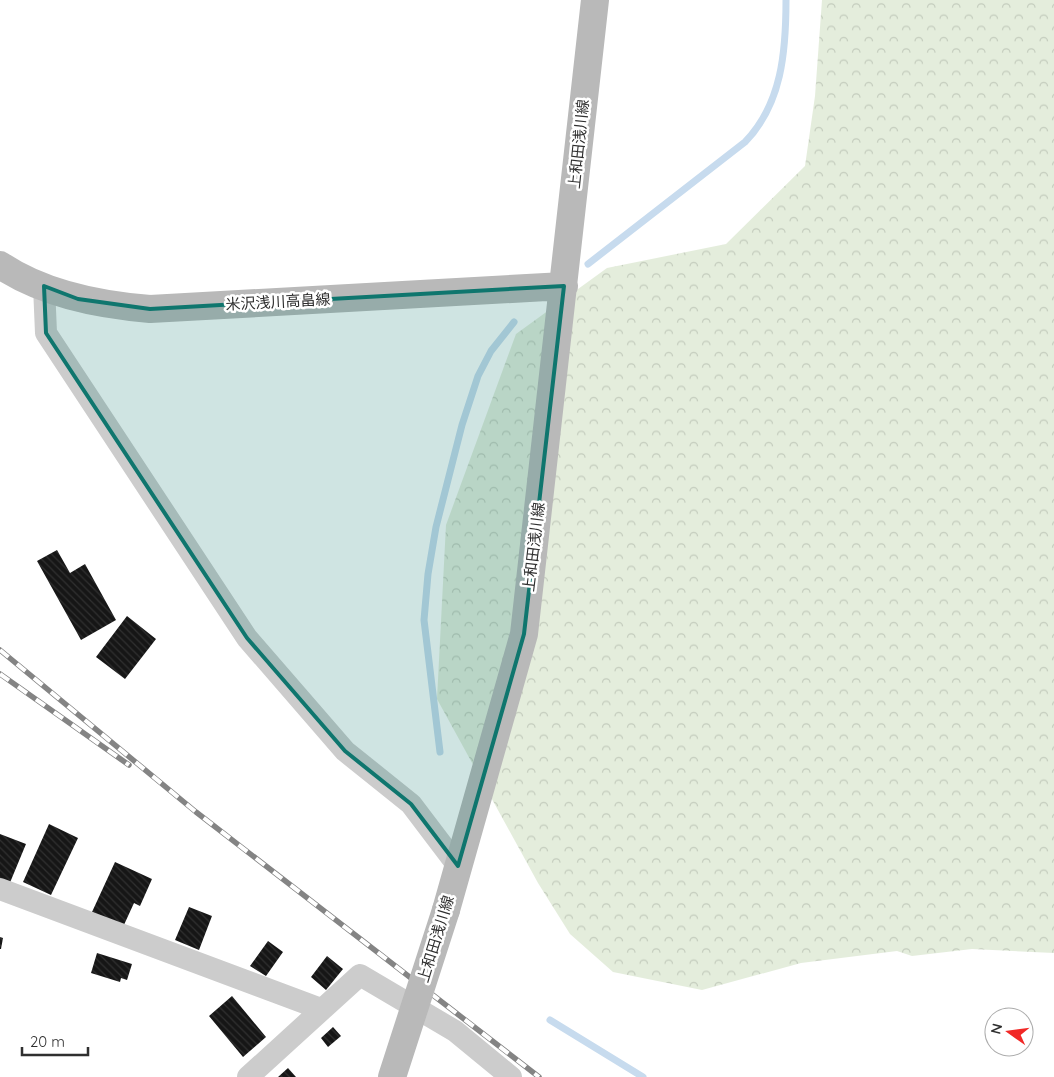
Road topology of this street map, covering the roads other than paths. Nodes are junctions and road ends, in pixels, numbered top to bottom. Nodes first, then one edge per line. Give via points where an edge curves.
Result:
1 (595, 0) edge
2 (0, 266) edge
3 (44, 286) junction
4 (564, 286) junction
5 (458, 866) junction
6 (0, 889) edge
7 (321, 1009) junction
8 (248, 1077) edge
9 (392, 1077) edge
10 (511, 1077) edge

1 - 4 main road, 上和田浅川線
2 - 3 main road, 米沢浅川高畠線
3 - 4 main road, 米沢浅川高畠線 via 78,299 150,310
3 - 5 street via 46,333 247,638 345,751 411,804
4 - 5 main road, 上和田浅川線 via 524,634
5 - 9 main road, 上和田浅川線, bridge
6 - 7 street
7 - 8 street
7 - 10 street via 360,974 455,1031

